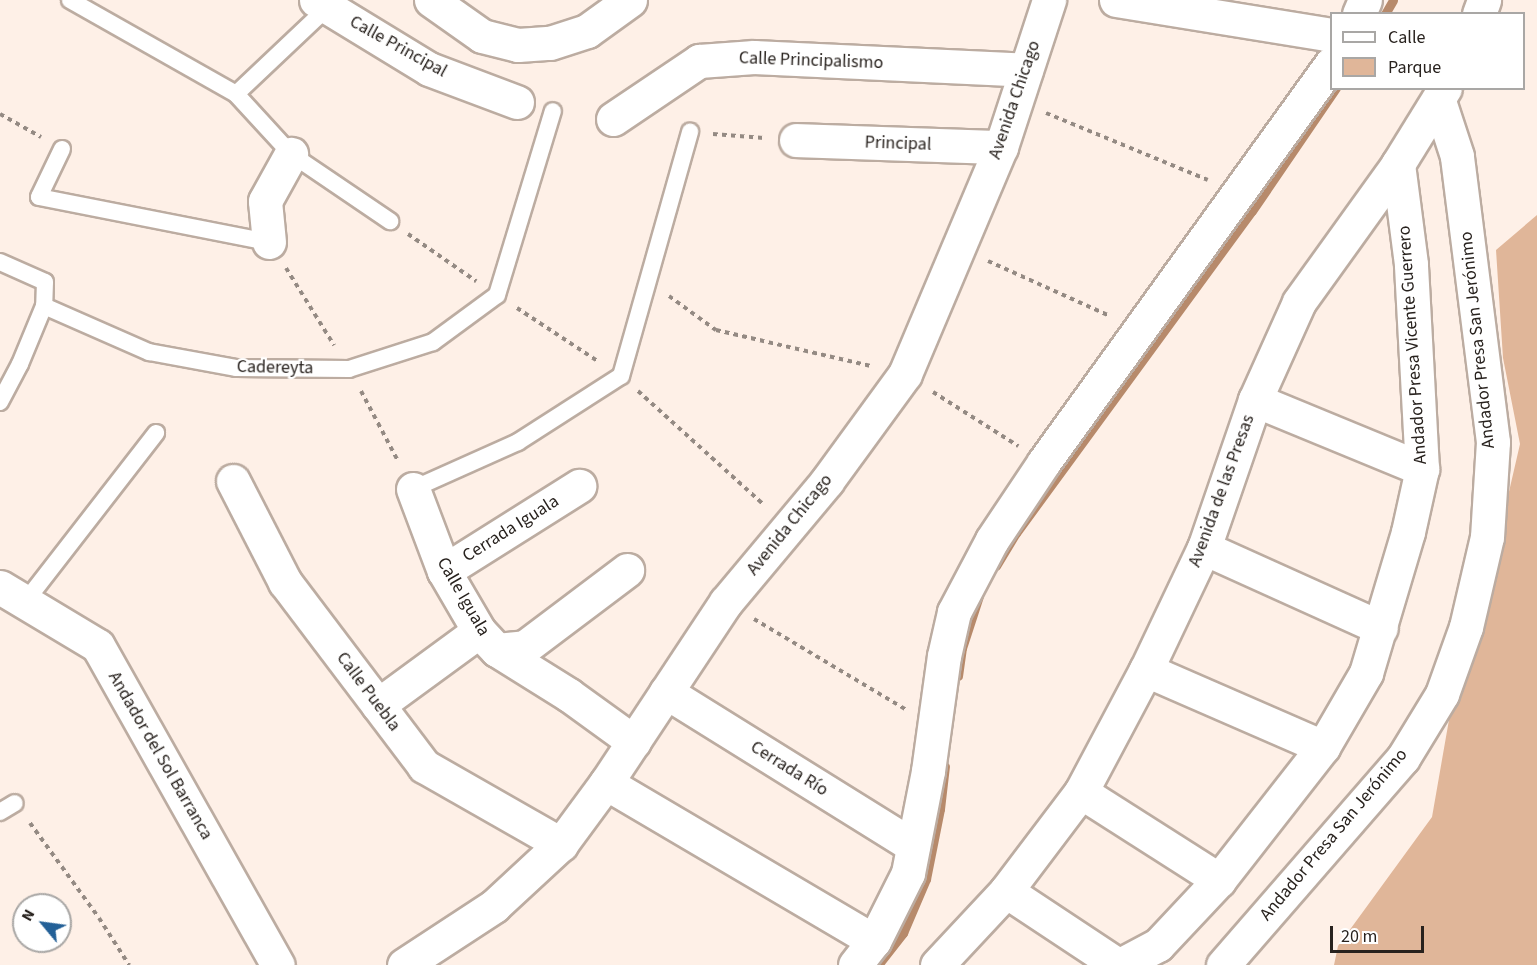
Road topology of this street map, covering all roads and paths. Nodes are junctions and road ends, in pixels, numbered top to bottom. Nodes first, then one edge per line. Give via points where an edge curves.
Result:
1 (70, 0) edge
2 (431, 0) edge
3 (630, 0) edge
4 (1049, 0) edge
5 (1116, 0) edge
6 (322, 4) edge
7 (1330, 34) edge
8 (1330, 66) edge
9 (1026, 70) junction
10 (236, 94) junction
11 (1442, 95) edge
12 (1017, 101) junction
13 (517, 102) dead end
14 (553, 111) dead end
15 (0, 114) edge
16 (613, 119) dead end
17 (690, 132) dead end
18 (796, 140) dead end
19 (1001, 147) junction
20 (62, 149) joint
21 (291, 154) junction
22 (1398, 164) junction
23 (1240, 193) junction
24 (390, 221) dead end
25 (269, 242) joint
26 (960, 249) junction
27 (0, 262) edge
28 (648, 282) junction
29 (44, 306) junction
30 (1141, 329) junction
31 (905, 374) junction
32 (1255, 400) junction
33 (0, 402) edge
34 (156, 433) dead end
35 (1044, 462) junction
36 (1422, 470) junction
37 (233, 480) dead end
38 (579, 486) dead end
39 (413, 489) joint
40 (1204, 548) junction
41 (627, 570) dead end
42 (444, 571) junction
43 (13, 595) edge
44 (726, 602) junction
45 (1381, 628) junction
46 (488, 640) junction
47 (1146, 670) junction
48 (666, 692) junction
49 (378, 705) junction
50 (934, 726) junction
51 (634, 742) junction
52 (1323, 747) junction
53 (606, 783) junction
54 (1081, 792) junction
55 (15, 803) joint
56 (0, 812) edge
57 (561, 844) junction
58 (913, 846) junction
59 (1219, 880) junction
60 (1006, 891) junction
61 (865, 953) edge
62 (129, 965) edge
63 (278, 965) edge
64 (404, 965) edge
65 (938, 965) edge
66 (1119, 965) edge
67 (1223, 965) edge

1 - 10 lane
2 - 3 street via 482,36 518,45 550,43 587,31
4 - 9 street, Avenida Chicago
5 - 7 street
6 - 10 lane
6 - 13 street, Calle Principal via 429,69
8 - 23 street
9 - 12 street, Avenida Chicago
9 - 16 street, Calle Principalismo via 754,57 699,61
10 - 21 lane
11 - 22 street, Avenida de las Presas
11 - 67 street, Andador Presa San Jerónimo via 1457,156 1492,442 1487,537 1466,627 1442,694 1403,758
12 - 19 street, Avenida Chicago
12 - 23 path
14 - 29 lane, Cadereyta via 497,295 433,342 350,369 236,368 149,352
15 - 20 path
17 - 28 lane
18 - 19 street, Principal
19 - 26 street, Avenida Chicago
20 - 25 lane via 39,197
21 - 24 lane
21 - 25 street via 264,201
22 - 32 street, Avenida de las Presas via 1299,302
22 - 36 street, Andador Presa Vicente Guerrero via 1412,264
23 - 30 street
26 - 30 path
26 - 31 street, Avenida Chicago
27 - 29 lane via 45,282
28 - 31 path via 717,330
28 - 39 lane via 621,376 518,442
29 - 33 lane
30 - 35 street
31 - 35 path
31 - 44 street, Avenida Chicago via 827,481
32 - 36 street
32 - 40 street, Avenida de las Presas
34 - 43 lane
35 - 50 street via 992,540 954,612
36 - 45 street, Andador Presa Vicente Guerrero
37 - 49 street, Calle Puebla via 285,582
38 - 42 street, Cerrada Iguala
39 - 42 street, Calle Iguala
40 - 45 street
40 - 47 street, Avenida de las Presas
41 - 46 street via 525,646
42 - 46 street, Calle Iguala
43 - 63 street, Andador del Sol Barranca via 98,646
44 - 48 street, Avenida Chicago
44 - 50 path
45 - 52 street, Andador Presa Vicente Guerrero via 1366,673
46 - 49 street
46 - 51 street, Calle Iguala
47 - 52 street
47 - 54 street, Avenida de las Presas
48 - 51 street, Avenida Chicago
48 - 58 street, Cerrada Río
49 - 57 street, Calle Puebla via 423,766
50 - 58 street
51 - 53 street, Avenida Chicago
52 - 59 street, Andador Presa Vicente Guerrero
53 - 57 street, Avenida Chicago
53 - 61 street
54 - 59 street
54 - 60 street, Avenida de las Presas
55 - 56 lane
55 - 62 path
57 - 64 street, Avenida Chicago via 494,906
58 - 61 street via 908,873
59 - 66 street, Andador Presa Vicente Guerrero via 1158,945
60 - 65 street, Avenida de las Presas
60 - 66 street, Andador Presa Vicente Guerrero

